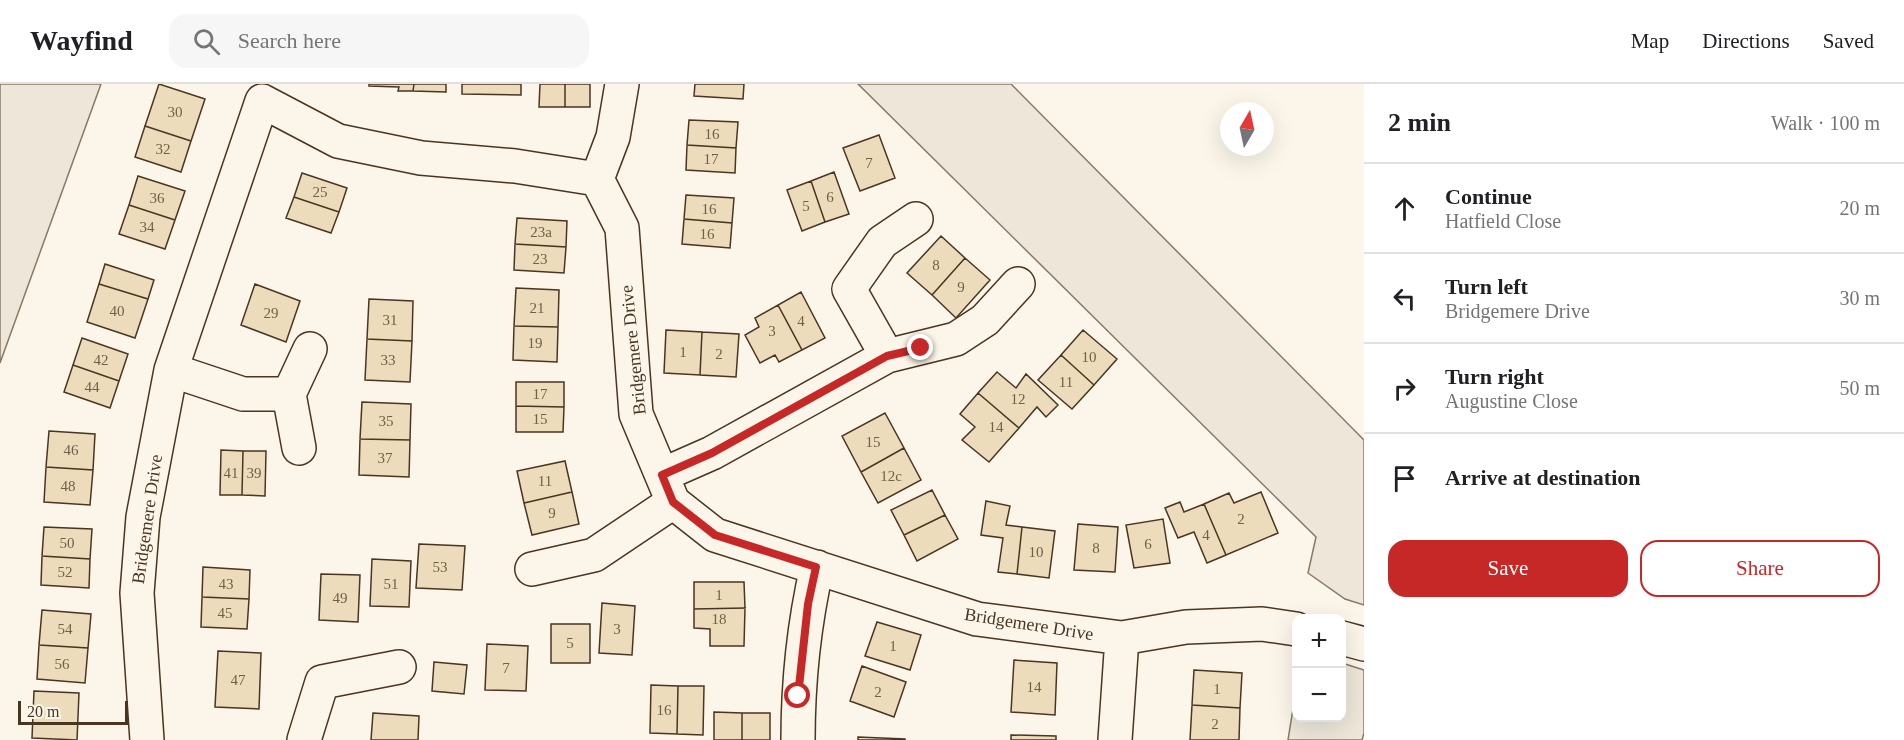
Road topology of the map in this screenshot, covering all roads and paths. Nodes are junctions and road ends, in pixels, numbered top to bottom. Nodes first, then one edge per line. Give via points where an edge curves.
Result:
1 (622, 84) edge
2 (265, 92) edge
3 (597, 179) junction
4 (916, 219) dead end
5 (1018, 284) dead end
6 (310, 349) dead end
7 (887, 356) junction
8 (171, 370) junction
9 (289, 394) junction
10 (299, 448) dead end
11 (667, 488) junction
12 (816, 567) junction
13 (532, 569) dead end
14 (1292, 628) edge
15 (1122, 638) junction
16 (1346, 639) edge
17 (1364, 644) edge
18 (399, 667) dead end
19 (147, 740) edge
20 (304, 740) edge
21 (798, 740) edge
22 (1115, 740) edge

1 - 3 street via 613,137
2 - 3 street, Bridgemere Drive via 338,141 421,158 515,166
2 - 8 street, Bridgemere Drive
3 - 11 street, Bridgemere Drive via 622,228 636,414
4 - 7 street via 882,242 849,289
5 - 7 street via 986,320 956,339
6 - 9 street
7 - 11 street via 712,453
8 - 9 street via 243,394
8 - 19 street, Bridgemere Drive via 143,517 137,593
9 - 10 street
11 - 12 street, Bridgemere Drive via 715,535
11 - 13 street via 594,555
12 - 15 street, Bridgemere Drive via 977,619
12 - 21 street via 798,696
14 - 15 street, Bridgemere Drive via 1262,624 1208,626
15 - 22 street
16 - 17 street
18 - 20 street via 322,682

